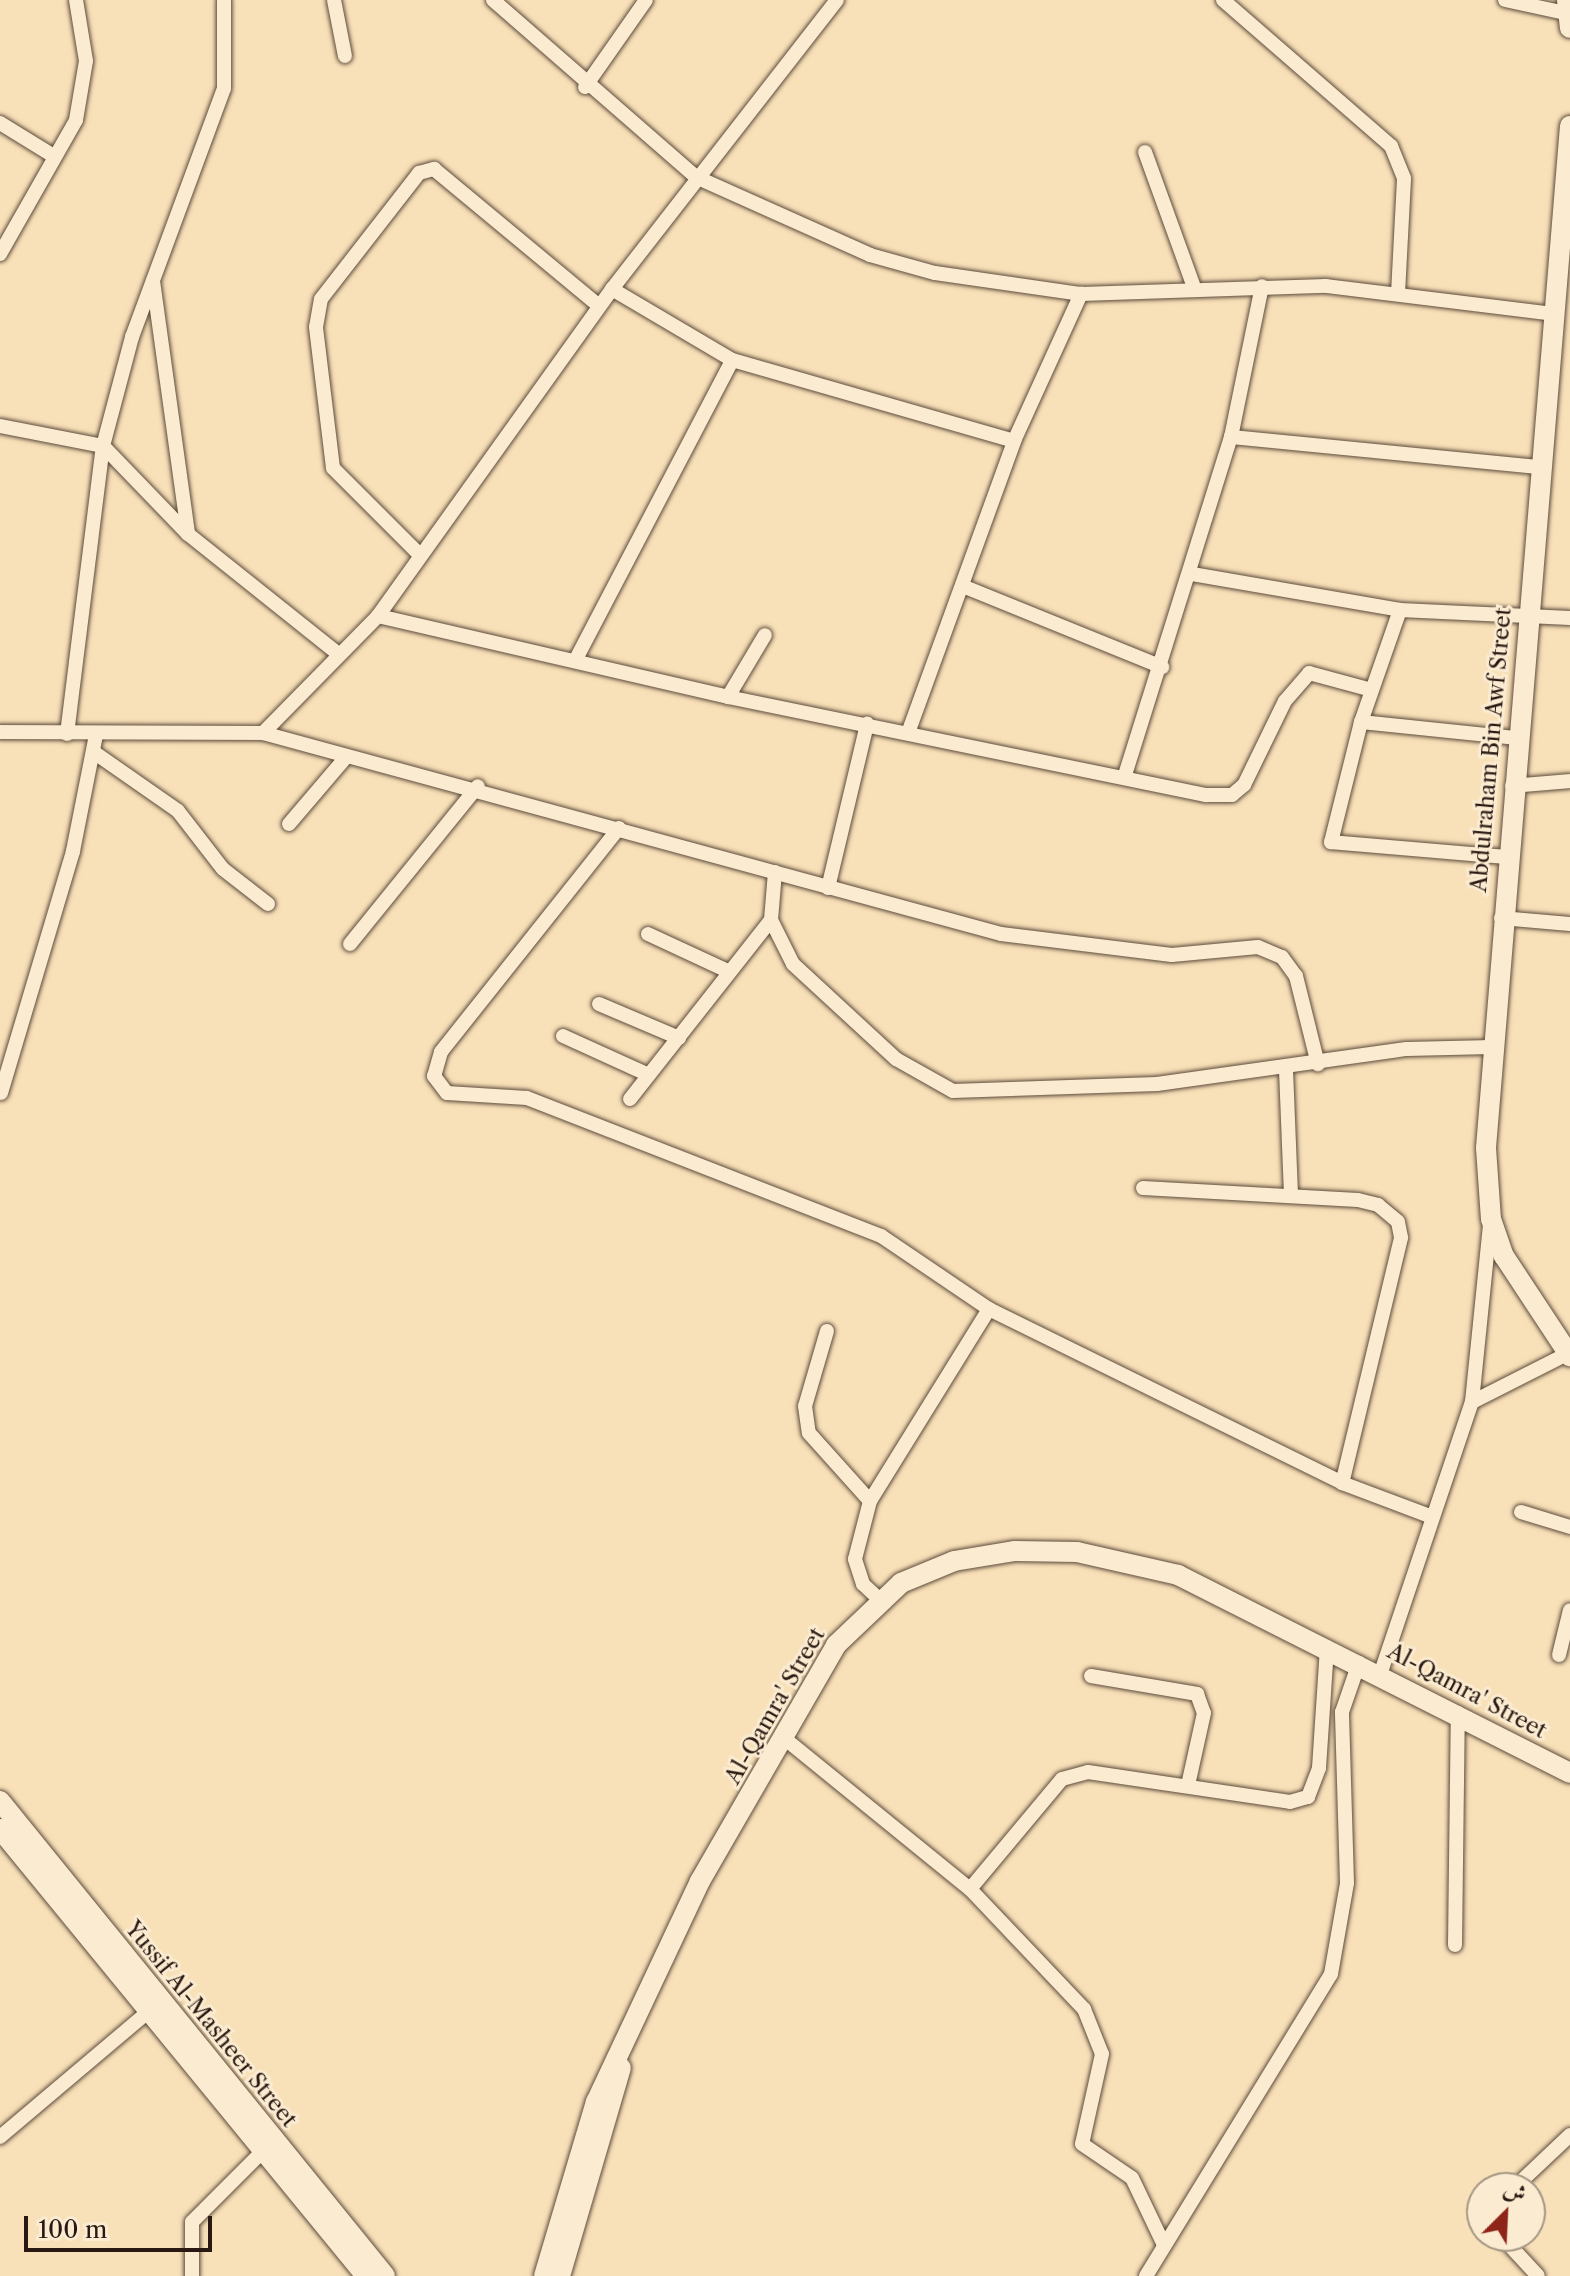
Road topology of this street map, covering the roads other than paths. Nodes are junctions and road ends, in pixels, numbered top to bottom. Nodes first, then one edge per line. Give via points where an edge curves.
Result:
1 (76, 0) edge
2 (224, 0) edge
3 (334, 0) edge
4 (493, 0) edge
5 (646, 0) edge
6 (837, 0) edge
7 (1223, 0) edge
8 (1505, 0) edge
9 (1568, 14) edge
10 (345, 56) dead end
11 (585, 87) junction
12 (0, 123) edge
13 (1570, 126) edge
14 (1145, 152) dead end
15 (52, 155) junction
16 (696, 177) junction
17 (0, 254) edge
18 (153, 278) junction
19 (1262, 286) junction
20 (1194, 287) junction
21 (612, 289) junction
22 (1398, 292) junction
23 (1081, 294) junction
24 (599, 306) junction
25 (1554, 314) junction
26 (732, 360) junction
27 (0, 426) edge
28 (1231, 437) junction
29 (1014, 441) junction
30 (103, 446) junction
31 (1539, 467) junction
32 (188, 534) junction
33 (418, 553) junction
34 (1192, 574) junction
35 (965, 587) junction
36 (1400, 610) junction
37 (378, 616) junction
38 (1526, 616) junction
39 (1570, 618) edge
40 (765, 635) dead end
41 (336, 652) junction
42 (576, 659) junction
43 (1162, 667) junction
44 (1372, 690) junction
45 (728, 697) junction
46 (1361, 722) junction
47 (867, 724) junction
48 (0, 732) edge
49 (263, 733) junction
50 (908, 733) junction
51 (67, 734) junction
52 (96, 735) junction
53 (1515, 738) junction
54 (95, 753) junction
55 (347, 756) junction
56 (1125, 775) junction
57 (1570, 781) edge
58 (478, 786) junction
59 (1512, 786) junction
60 (289, 824) dead end
61 (619, 828) junction
62 (1505, 857) junction
63 (775, 872) junction
64 (828, 888) junction
65 (268, 904) dead end
66 (1501, 918) junction
67 (771, 920) junction
68 (1570, 924) edge
69 (648, 934) dead end
70 (350, 944) dead end
71 (730, 972) junction
72 (599, 1004) dead end
73 (563, 1036) dead end
74 (679, 1038) junction
75 (1492, 1047) junction
76 (1318, 1064) junction
77 (1286, 1070) junction
78 (649, 1075) junction
79 (1, 1093) edge
80 (630, 1099) dead end
81 (1143, 1188) dead end
82 (1291, 1196) junction
83 (1491, 1219) junction
84 (989, 1309) junction
85 (827, 1331) dead end
86 (1568, 1355) edge
87 (1472, 1402) junction
88 (1342, 1483) junction
89 (870, 1501) junction
90 (1521, 1512) dead end
91 (1430, 1516) junction
92 (1570, 1527) edge
93 (879, 1599) junction
94 (1570, 1610) edge
95 (1327, 1647) junction
96 (1559, 1655) dead end
97 (1359, 1663) junction
98 (1381, 1672) junction
99 (1091, 1676) dead end
100 (1458, 1713) junction
101 (784, 1738) junction
102 (1570, 1773) edge
103 (1188, 1785) junction
104 (0, 1801) edge
105 (0, 1829) edge
106 (970, 1889) junction
107 (1455, 1945) dead end
108 (148, 2012) junction
109 (625, 2045) junction
110 (1570, 2135) edge
111 (0, 2137) edge
112 (263, 2151) junction
113 (1531, 2172) edge
114 (1164, 2245) junction
115 (1516, 2252) edge
116 (192, 2276) edge
117 (366, 2276) edge
118 (385, 2276) edge
119 (544, 2276) edge
120 (560, 2276) edge
121 (1146, 2276) edge
122 (1538, 2276) edge

1 - 15 street via 86,61 76,120
2 - 18 street via 224,88
3 - 10 street
4 - 11 street
5 - 11 street
6 - 16 street
7 - 22 street via 1391,146 1404,179
8 - 9 street
11 - 16 street
12 - 15 street
13 - 25 street, Abdulraham Bin Awf Street
14 - 20 street
15 - 17 street
16 - 21 street
16 - 23 street via 870,255 935,273
18 - 30 street
18 - 32 street
19 - 20 street
19 - 22 street
19 - 28 street
20 - 23 street
21 - 24 street
21 - 26 street
22 - 25 street
23 - 29 street
24 - 33 street
24 - 33 street via 434,169 419,173 321,299 316,327 333,468
25 - 31 street, Abdulraham Bin Awf Street
26 - 29 street
26 - 42 street
27 - 30 street
28 - 31 street
28 - 34 street
29 - 35 street
30 - 32 street
30 - 51 street
31 - 38 street, Abdulraham Bin Awf Street
32 - 41 street
33 - 37 street
34 - 36 street
34 - 43 street
35 - 43 street
35 - 50 street
36 - 38 street
36 - 44 street
37 - 41 street
37 - 42 street
38 - 39 street
38 - 53 street, Abdulraham Bin Awf Street
40 - 45 street
41 - 49 street
42 - 45 street
43 - 56 street
44 - 46 street
44 - 56 street via 1324,672 1303,678 1244,785 1232,795
45 - 47 street
46 - 53 street
46 - 62 street via 1331,842
47 - 50 street
47 - 64 street
48 - 51 street
49 - 52 street
49 - 55 street
50 - 56 street
51 - 52 street
52 - 54 street
53 - 59 street, Abdulraham Bin Awf Street
54 - 65 street via 178,811 223,869
54 - 79 street
55 - 58 street
55 - 60 street
57 - 59 street
58 - 61 street
58 - 70 street
59 - 62 street, Abdulraham Bin Awf Street
61 - 63 street
61 - 84 street via 441,1052 437,1085 460,1098 527,1098 867,1230
62 - 66 street, Abdulraham Bin Awf Street
63 - 64 street
63 - 67 street
64 - 76 street via 1047,942 1172,955 1272,951 1296,976
66 - 68 street
66 - 75 street, Abdulraham Bin Awf Street
67 - 71 street
67 - 77 street via 793,964 855,1027 925,1080 953,1091 1157,1084
69 - 71 street
71 - 74 street
72 - 74 street
73 - 78 street
74 - 78 street
75 - 76 street via 1407,1049
75 - 83 street, Abdulraham Bin Awf Street
76 - 77 street
77 - 82 street
78 - 80 street
81 - 82 street
82 - 88 street via 1378,1205 1400,1230
83 - 86 street, Abdulraham Bin Awf Street via 1518,1286
83 - 87 street
84 - 88 street
84 - 89 street
85 - 89 street via 805,1406 809,1433
86 - 87 street
87 - 91 street
88 - 91 street
89 - 93 street via 855,1559 863,1584
90 - 92 street
91 - 98 street
93 - 95 street, Al-Qamra' Street via 954,1561 1077,1552 1178,1575
93 - 101 street, Al-Qamra' Street via 836,1645
94 - 96 street
95 - 97 street, Al-Qamra' Street
95 - 103 street via 1319,1768 1308,1797 1290,1802
97 - 98 street, Al-Qamra' Street
97 - 114 street via 1342,1712 1347,1883 1331,1974
98 - 100 street, Al-Qamra' Street
99 - 103 street via 1197,1694 1204,1713
100 - 102 street, Al-Qamra' Street
100 - 107 street
101 - 106 street
101 - 109 street, Al-Qamra' Street via 700,1881
103 - 106 street via 1088,1772 1062,1779
104 - 118 street, Yussif Al-Masheer Street
105 - 108 street, Yussif Al-Masheer Street
106 - 114 street via 1084,2009 1100,2037 1082,2144 1132,2178
108 - 111 street
108 - 112 street, Yussif Al-Masheer Street
109 - 119 street, Al-Qamra' Street via 596,2102
109 - 120 street, Al-Qamra' Street
110 - 113 street
112 - 116 street via 192,2222
112 - 117 street, Yussif Al-Masheer Street
114 - 121 street
115 - 122 street

